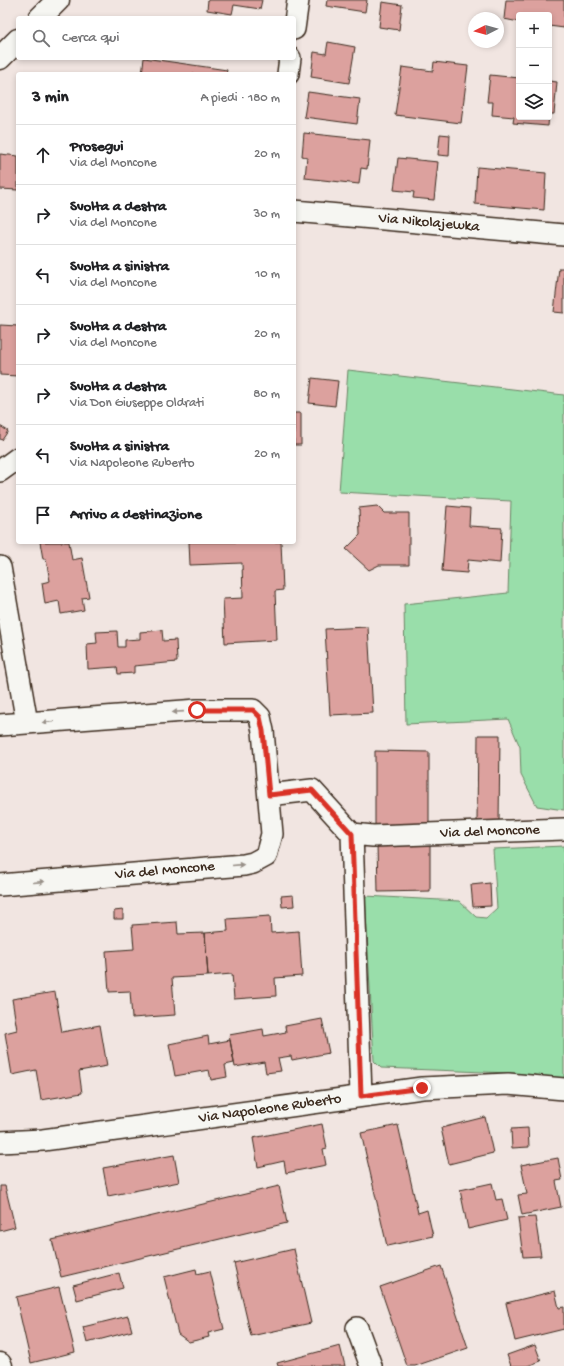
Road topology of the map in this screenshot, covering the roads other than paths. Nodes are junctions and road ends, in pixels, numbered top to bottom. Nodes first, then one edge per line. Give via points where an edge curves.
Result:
1 (58, 0) edge
2 (298, 0) edge
3 (42, 16) edge
4 (296, 16) edge
5 (16, 42) edge
6 (0, 58) edge
7 (290, 60) edge
8 (288, 72) edge
9 (296, 211) edge
10 (564, 235) edge
11 (16, 459) edge
12 (0, 471) edge
13 (0, 568) edge
14 (27, 723) junction
15 (0, 725) edge
16 (269, 795) junction
17 (564, 829) edge
18 (352, 834) junction
19 (0, 885) edge
20 (564, 1089) edge
21 (361, 1096) junction
22 (0, 1142) edge
23 (357, 1328) dead end
24 (371, 1366) edge

1 - 3 street
2 - 4 street
5 - 6 street
7 - 8 street
9 - 10 street, Via Nikolajewka
11 - 12 street
13 - 14 street
14 - 15 street, Via del Moncone
16 -> 14 street, Via del Moncone via 263,731 260,717 253,710 197,710
16 - 18 street via 312,790
19 -> 16 street, Via del Moncone via 253,863 266,856 270,846 272,834
17 - 18 street, Via del Moncone via 373,836
18 - 21 street
20 - 21 street, Via Napoleone Ruberto via 508,1084 422,1088
21 - 22 street, Via Napoleone Ruberto via 43,1140
23 - 24 street

